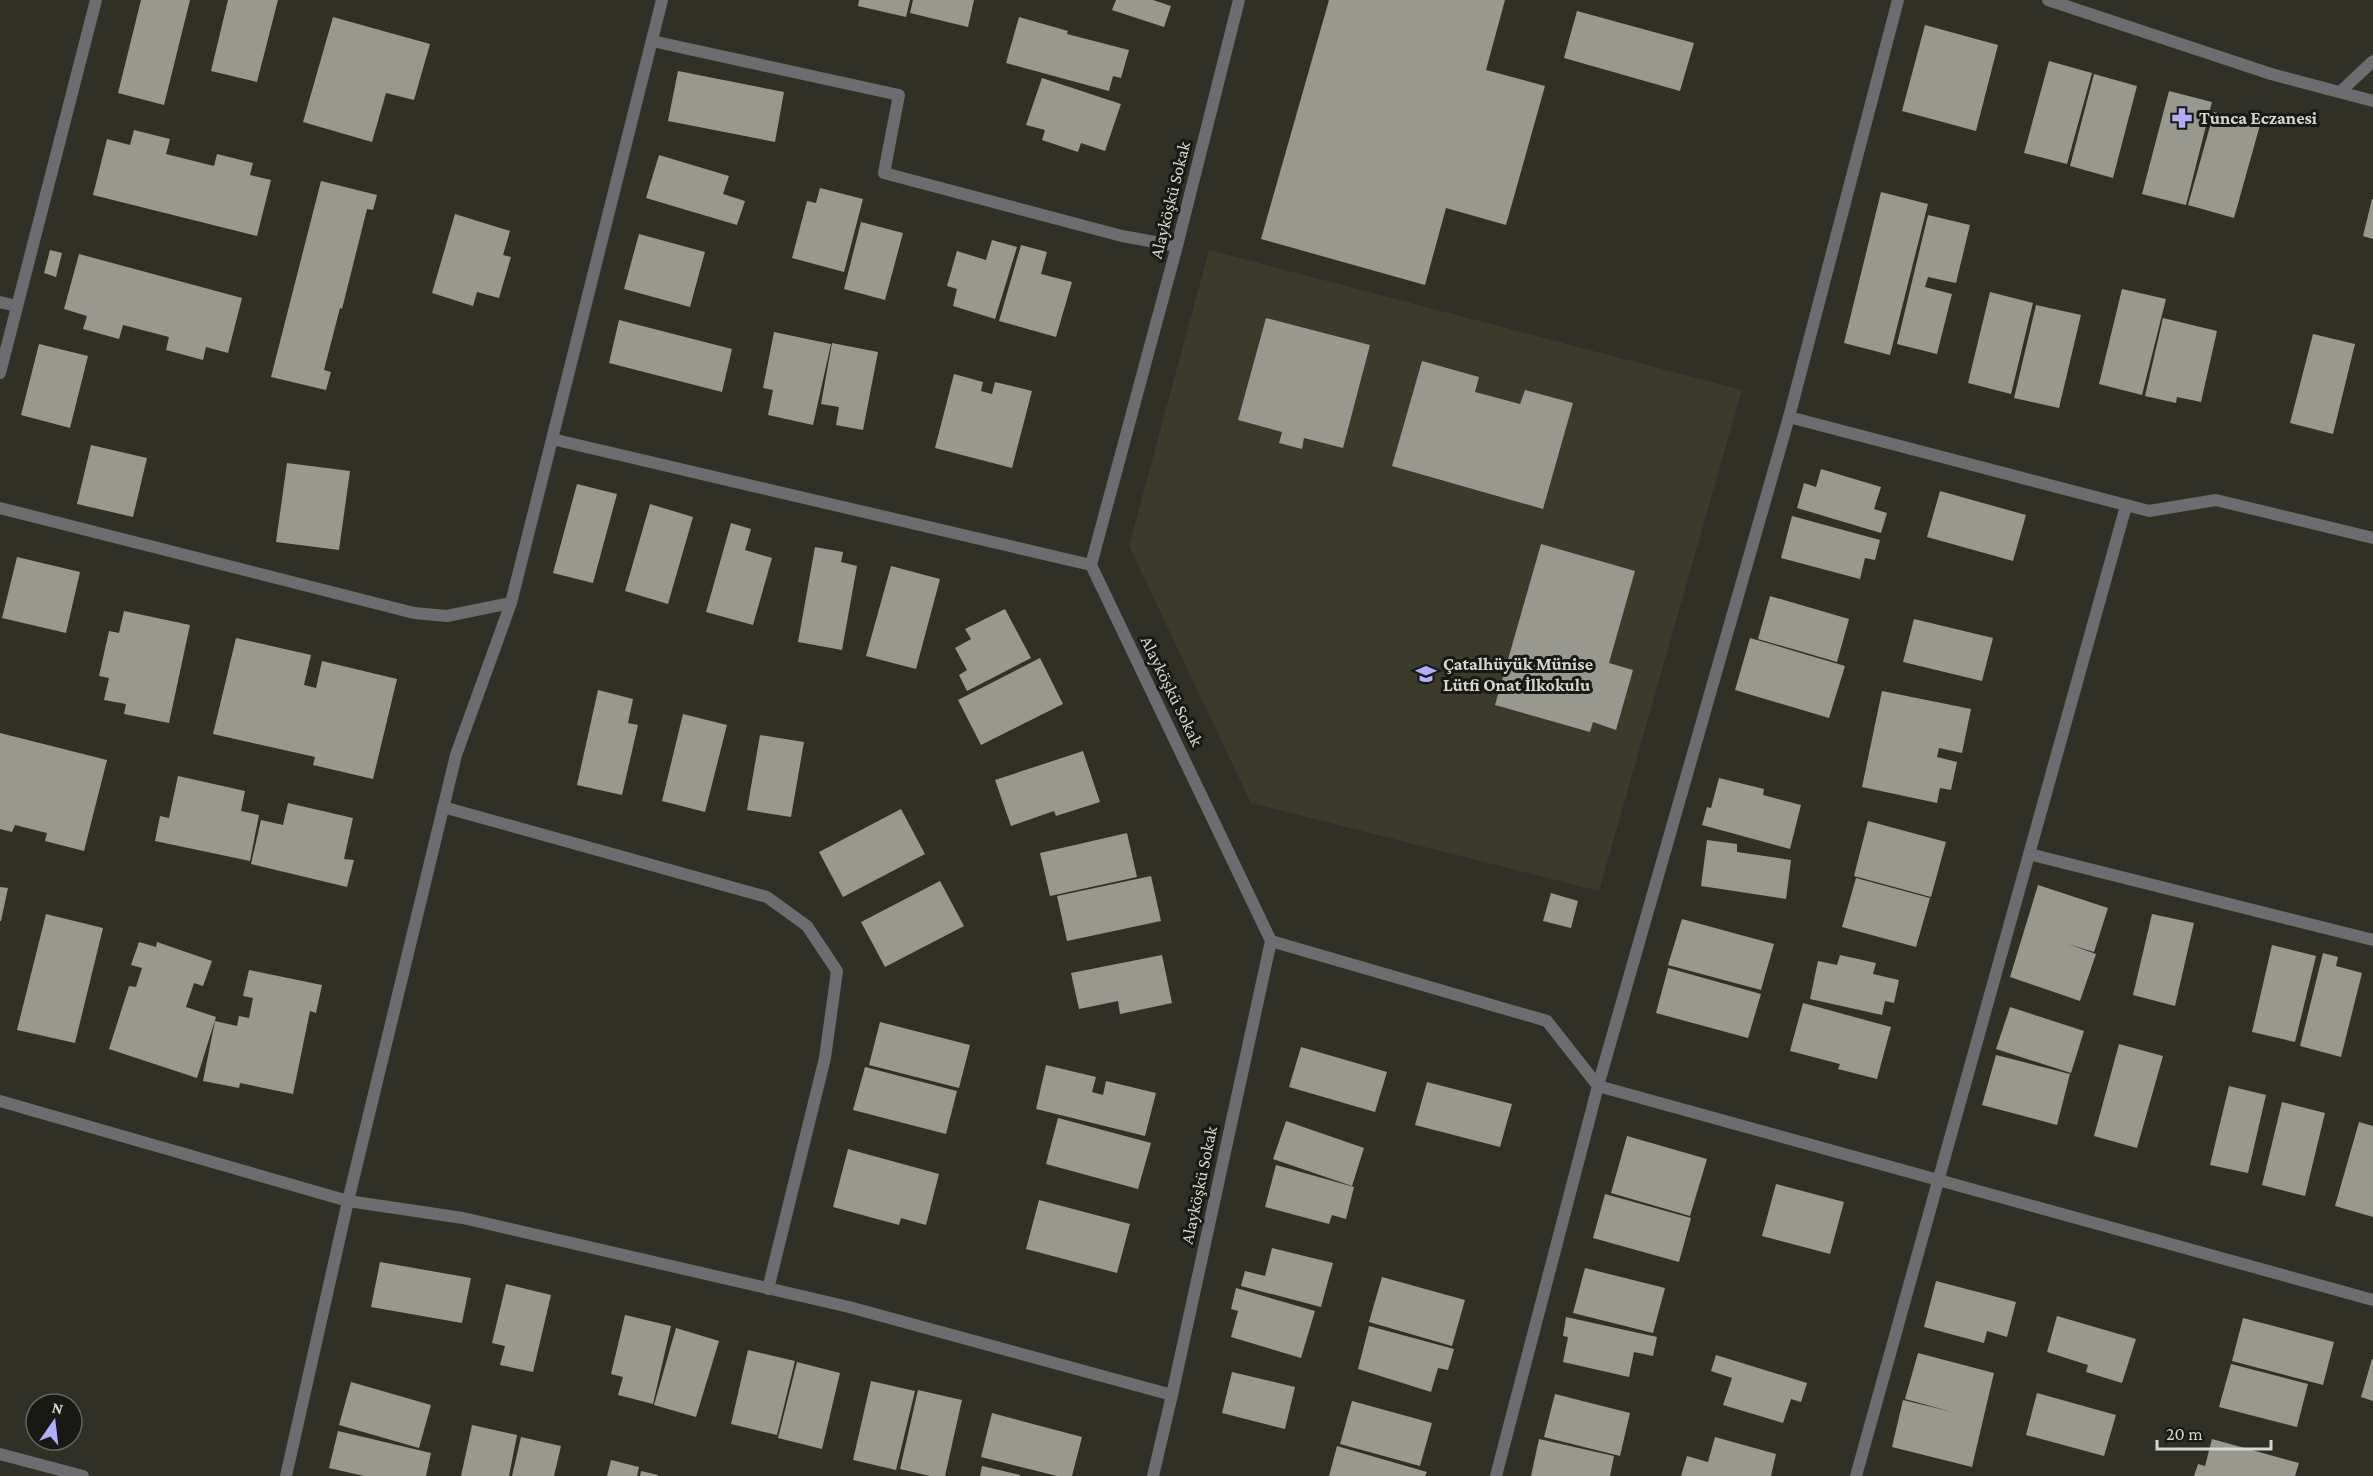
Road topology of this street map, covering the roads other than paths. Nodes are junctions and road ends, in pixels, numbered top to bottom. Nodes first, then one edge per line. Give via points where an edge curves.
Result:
1 (96, 0) edge
2 (663, 0) edge
3 (1239, 0) edge
4 (1898, 0) edge
5 (2048, 0) edge
6 (652, 41) junction
7 (2373, 61) edge
8 (2340, 92) junction
9 (2373, 101) edge
10 (1177, 246) junction
11 (0, 302) edge
12 (16, 306) junction
13 (0, 373) edge
14 (1789, 417) junction
15 (552, 440) junction
16 (2126, 506) junction
17 (0, 508) edge
18 (2373, 538) edge
19 (1091, 565) junction
20 (511, 603) junction
21 (443, 807) junction
22 (2029, 854) junction
23 (2373, 940) edge
24 (1271, 941) junction
25 (1598, 1086) junction
26 (0, 1101) edge
27 (1937, 1180) junction
28 (348, 1202) junction
29 (768, 1289) junction
30 (2373, 1300) edge
31 (1172, 1395) junction
32 (0, 1454) edge
33 (83, 1476) edge
34 (286, 1476) edge
35 (1153, 1476) edge
36 (1496, 1476) edge
37 (1856, 1476) edge

1 - 12 street
2 - 6 street
3 - 10 street, Alayköşkü Sokak
4 - 14 street
5 - 8 street via 2271,74
6 - 10 street via 899,95 884,172 1122,236
6 - 15 street
7 - 8 street
8 - 9 street
10 - 19 street, Alayköşkü Sokak
11 - 12 street
12 - 13 street
14 - 16 street
14 - 25 street
15 - 19 street
15 - 20 street
16 - 18 street via 2149,512 2216,500
16 - 22 street
17 - 20 street via 414,613 447,616
19 - 24 street, Alayköşkü Sokak
20 - 21 street via 456,755
21 - 28 street
21 - 29 street via 767,897 807,926 837,970 825,1058
22 - 23 street
22 - 27 street
24 - 25 street via 1547,1021
24 - 31 street, Alayköşkü Sokak
25 - 27 street
25 - 36 street
26 - 28 street
27 - 30 street
27 - 37 street
28 - 29 street via 463,1218
28 - 34 street
29 - 31 street
31 - 35 street, Alayköşkü Sokak
32 - 33 street

